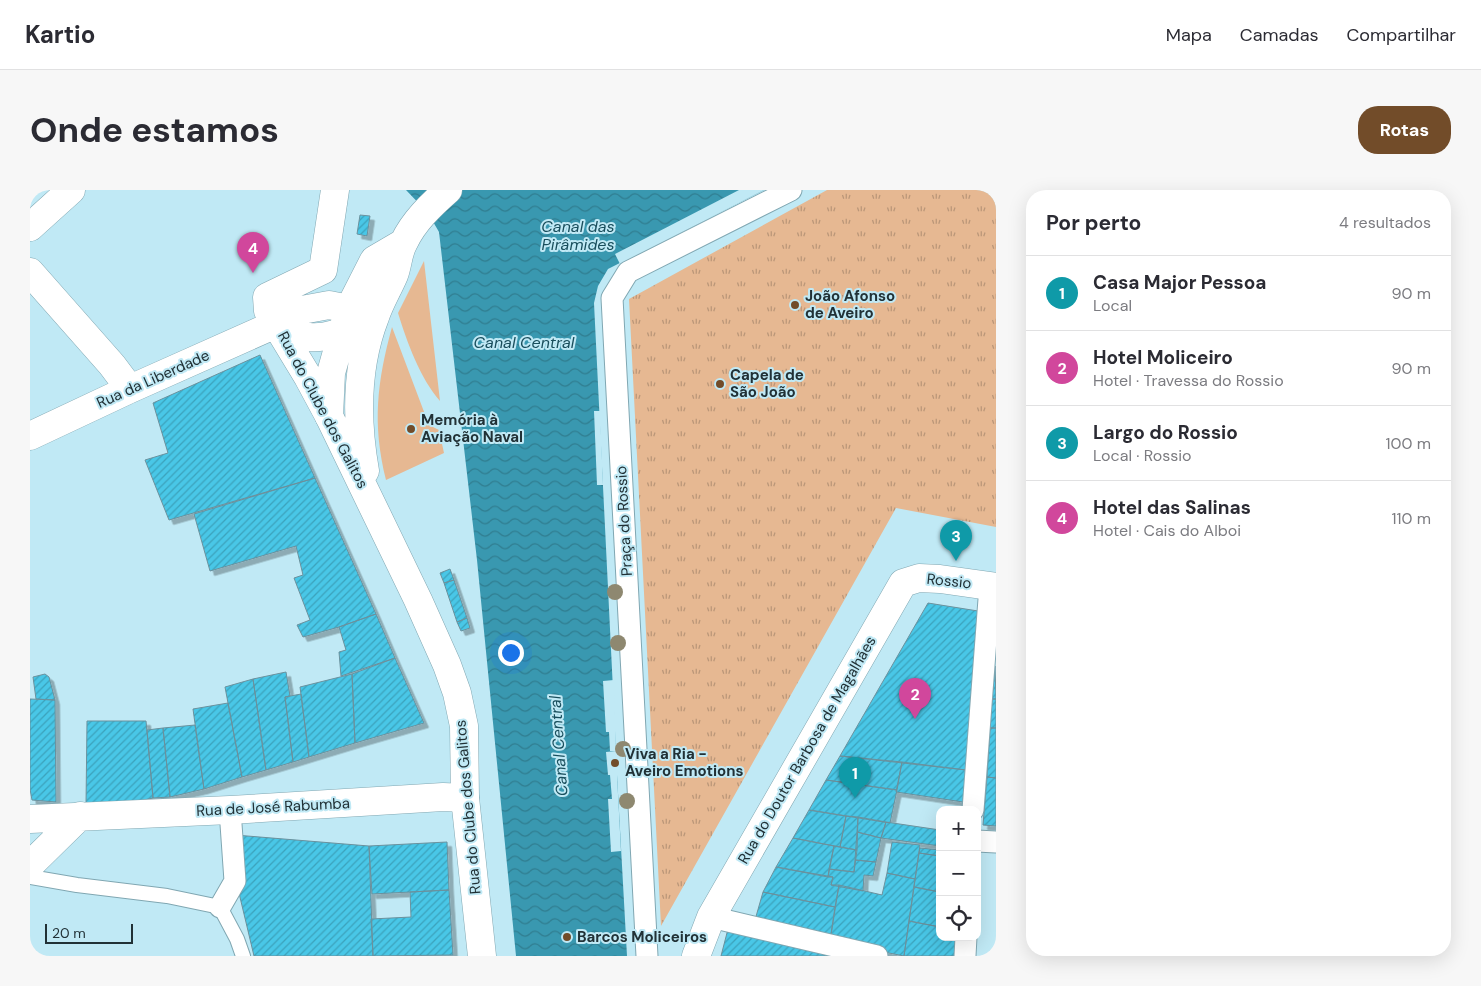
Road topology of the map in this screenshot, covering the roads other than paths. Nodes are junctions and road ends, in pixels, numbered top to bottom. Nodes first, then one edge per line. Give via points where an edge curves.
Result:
1 (71, 190) edge
2 (335, 190) edge
3 (448, 190) edge
4 (791, 190) edge
5 (30, 227) edge
6 (30, 272) edge
7 (276, 324) junction
8 (357, 327) junction
9 (130, 389) junction
10 (329, 416) junction
11 (30, 436) edge
12 (369, 496) junction
13 (903, 584) joint
14 (993, 586) edge
15 (465, 798) junction
16 (972, 806) edge
17 (230, 810) junction
18 (80, 816) junction
19 (30, 819) edge
20 (981, 841) edge
21 (996, 842) edge
22 (30, 865) edge
23 (30, 878) edge
24 (220, 907) junction
25 (711, 916) junction
26 (966, 941) edge
27 (243, 956) edge
28 (482, 956) edge
29 (647, 956) edge
30 (696, 956) edge
31 (877, 956) edge
32 (965, 956) edge

1 - 5 street
2 - 7 street, Rua do Clube dos Galitos via 323,270 267,297 268,311
3 - 8 street via 426,209 403,243 374,260
4 - 29 street, Praça do Rossio via 628,272 612,298
6 - 9 street
7 - 8 street, Rua da Liberdade via 292,312 329,305
7 - 9 street, Rua da Liberdade
7 - 10 street, Rua do Clube dos Galitos
8 - 10 street via 331,373
8 - 12 street, Rua do Clube dos Galitos via 360,439
9 - 11 street, Rua da Liberdade
10 - 12 street, Rua do Clube dos Galitos
12 - 15 street, Rua do Clube dos Galitos via 457,693 464,726
13 - 14 street, Rossio via 919,578
13 - 25 street, Rua do Doutor Barbosa de Magalhães
14 - 16 street
15 - 17 street, Rua de José Rabumba via 443,796
15 - 28 street, Rua do Clube dos Galitos
17 - 18 street, Rua de José Rabumba
17 - 24 street via 235,881
18 - 19 street, Rua de José Rabumba
18 - 22 street
20 - 21 street
23 - 24 lane via 167,896
24 - 27 lane
25 - 30 street, Rua do Doutor Barbosa de Magalhães
25 - 31 street
26 - 32 street

